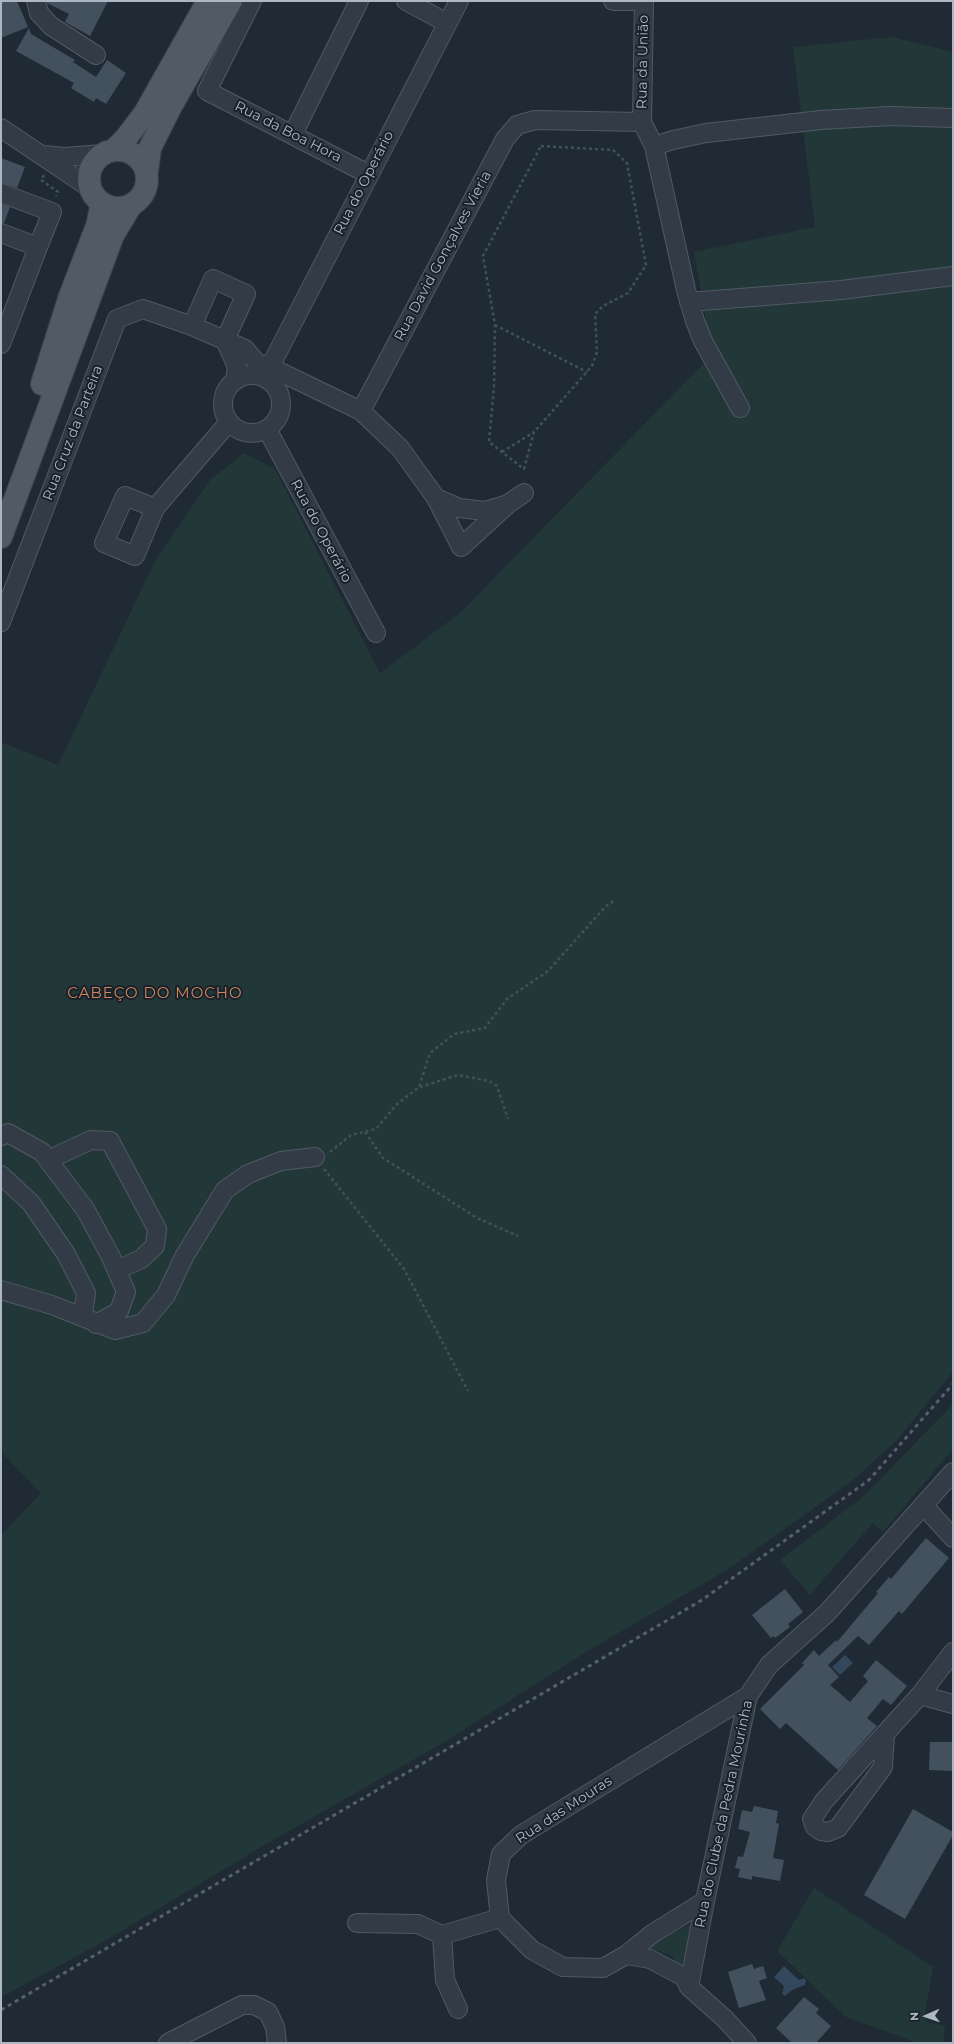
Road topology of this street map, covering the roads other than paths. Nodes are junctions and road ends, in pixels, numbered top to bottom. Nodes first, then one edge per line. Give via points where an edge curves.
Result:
1 (36, 1) edge
2 (208, 1) edge
3 (231, 1) edge
4 (252, 1) edge
5 (359, 1) edge
6 (406, 1) edge
7 (459, 1) edge
8 (613, 1) edge
9 (639, 1) edge
10 (644, 1) edge
11 (447, 23) junction
12 (96, 55) dead end
13 (953, 118) edge
14 (642, 122) junction
15 (1, 128) edge
16 (293, 134) junction
17 (654, 146) junction
18 (108, 152) junction
19 (47, 158) junction
20 (147, 171) junction
21 (368, 174) junction
22 (1, 193) edge
23 (96, 196) junction
24 (131, 205) junction
25 (1, 233) edge
26 (38, 247) junction
27 (953, 276) edge
28 (689, 302) junction
29 (192, 326) junction
30 (226, 340) junction
31 (1, 344) edge
32 (264, 371) junction
33 (235, 380) junction
34 (740, 408) dead end
35 (361, 411) junction
36 (229, 422) junction
37 (267, 428) junction
38 (524, 493) dead end
39 (436, 498) junction
40 (508, 504) junction
41 (155, 508) dead end
42 (1, 510) edge
43 (1, 537) edge
44 (1, 622) edge
45 (376, 633) dead end
46 (1, 1136) edge
47 (315, 1158) road end
48 (48, 1160) junction
49 (1, 1174) edge
50 (117, 1270) junction
51 (1, 1290) edge
52 (90, 1320) junction
53 (953, 1472) edge
54 (924, 1506) junction
55 (953, 1538) edge
56 (953, 1652) edge
57 (920, 1695) junction
58 (748, 1696) junction
59 (953, 1704) edge
60 (885, 1734) junction
61 (705, 1901) junction
62 (500, 1918) junction
63 (357, 1923) dead end
64 (442, 1935) junction
65 (626, 1955) junction
66 (689, 1987) junction
67 (458, 2009) dead end
68 (168, 2043) edge
69 (277, 2043) edge
70 (747, 2043) edge

1 - 12 street via 39,13 51,26
2 - 18 main road via 145,114 126,138
3 - 20 main road via 150,148
4 - 16 street, Rua da Boa Hora via 207,91
5 - 16 street
6 - 11 street
7 - 11 street, Rua do Operário
8 - 9 street
10 - 14 street, Rua da União
11 - 21 street, Rua do Operário
13 - 17 street via 890,116 821,120 706,133
14 - 17 street
14 - 35 street, Rua David Gonçalves Vieria via 535,120 517,125 505,139
15 - 19 street
16 - 21 street, Rua da Boa Hora
17 - 28 street
18 - 19 street
18 - 20 main road via 128,151 136,156
18 - 23 main road via 95,161 90,169 89,179
19 - 23 street
20 - 24 main road via 145,191
21 - 32 street, Rua do Operário
22 - 26 street via 52,212
23 - 24 main road via 115,208
23 - 42 main road via 97,226 70,296
24 - 43 main road via 113,235
25 - 26 street
26 - 31 street
27 - 28 street via 841,290
28 - 34 street via 703,341
29 - 30 street, Rua Cruz da Parteira
29 - 30 street via 213,279 246,294
29 - 44 street, Rua Cruz da Parteira via 143,309 117,319
30 - 32 street, Rua Cruz da Parteira via 245,349
30 - 33 street via 237,367
32 - 33 street
32 - 35 street
32 - 37 street via 281,402 278,415
33 - 36 street via 223,398 222,406
35 - 39 street via 400,448
36 - 37 street via 239,430 252,433
36 - 41 street
37 - 45 street, Rua do Operário
38 - 40 street
39 - 40 street via 459,508 485,511
39 - 40 street via 461,547
46 - 48 street via 8,1133 42,1152
47 - 52 street via 281,1160 248,1174 225,1190 185,1255 166,1295 143,1322 115,1330
48 - 50 street via 85,1209
48 - 50 street via 92,1140 110,1141 156,1229 154,1246 141,1259
49 - 52 street via 32,1203 66,1254 86,1293
50 - 52 street via 126,1292 118,1311
51 - 52 street
53 - 54 street, Rua do Clube da Pedra Mourinha
54 - 55 street
54 - 58 street, Rua do Clube da Pedra Mourinha via 827,1613 769,1665
56 - 57 street
57 - 59 street
57 - 60 street
58 - 61 street, Rua do Clube da Pedra Mourinha
58 - 62 street, Rua das Mouras via 521,1835 501,1854 496,1880
60 - 60 street via 824,1801 812,1819 815,1827 828,1832 838,1828 883,1767
61 - 65 street via 652,1934
61 - 66 street, Rua do Clube da Pedra Mourinha
62 - 64 street
62 - 65 street via 532,1950 564,1967 603,1968
63 - 64 street via 418,1924
64 - 67 street via 445,1980
65 - 66 street via 663,1964 684,1977
66 - 70 street
68 - 69 street via 242,2005 254,2005 268,2012 275,2027

